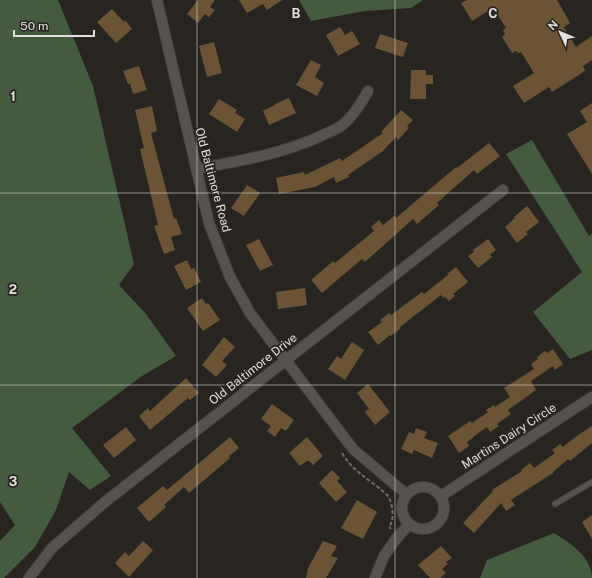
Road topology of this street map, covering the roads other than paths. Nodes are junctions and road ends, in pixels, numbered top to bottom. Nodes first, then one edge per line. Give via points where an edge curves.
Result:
1 (157, 0) edge
2 (368, 91) dead end
3 (196, 169) junction
4 (503, 190) dead end
5 (285, 360) junction
6 (592, 397) edge
7 (592, 482) edge
8 (406, 494) junction
9 (441, 496) junction
10 (555, 504) dead end
11 (409, 524) junction
12 (29, 578) edge
13 (375, 578) edge

1 - 3 street, Old Baltimore Road
2 - 3 street via 346,122 318,138 259,157
3 - 5 street, Old Baltimore Road via 209,222 230,277 250,313
4 - 5 street, Old Baltimore Drive
5 - 8 street, Old Baltimore Road via 353,449
5 - 12 street, Old Baltimore Drive via 105,502 52,548
6 - 9 street, Martins Dairy Circle
7 - 10 lane
8 - 9 street via 414,488 424,486 434,489
8 - 11 street via 402,509
9 - 11 street via 444,511 435,526 426,529
11 - 13 street via 384,556

